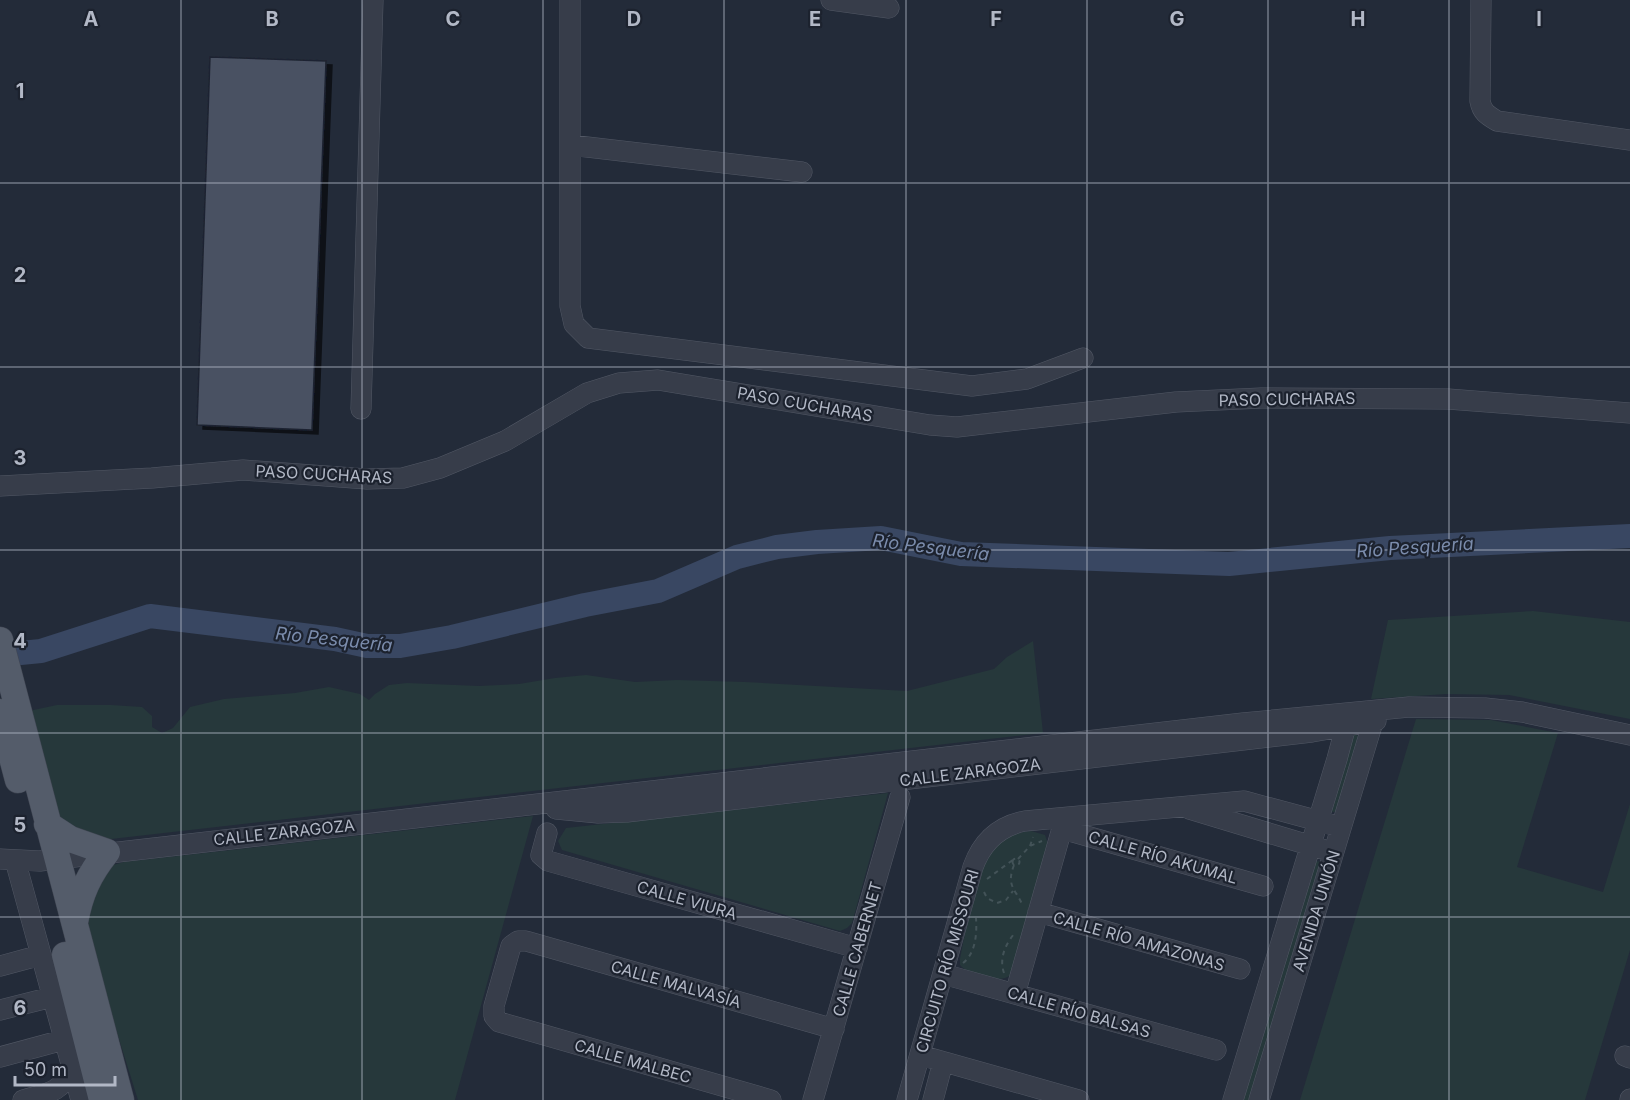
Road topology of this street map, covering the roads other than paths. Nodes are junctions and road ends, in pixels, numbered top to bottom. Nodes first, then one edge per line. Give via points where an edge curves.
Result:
1 (373, 0) edge
2 (570, 0) edge
3 (831, 0) edge
4 (1480, 0) edge
5 (889, 8) dead end
6 (1630, 140) edge
7 (570, 144) junction
8 (802, 172) dead end
9 (1083, 358) dead end
10 (361, 409) dead end
11 (1630, 413) edge
12 (0, 486) edge
13 (0, 640) edge
14 (1375, 716) junction
15 (8, 717) edge
16 (1347, 720) junction
17 (1312, 732) junction
18 (1630, 735) edge
19 (1337, 759) junction
20 (911, 770) junction
21 (900, 797) dead end
22 (1178, 805) junction
23 (1318, 820) junction
24 (47, 824) junction
25 (1058, 827) junction
26 (1341, 827) junction
27 (547, 833) dead end
28 (1311, 846) junction
29 (107, 852) junction
30 (1334, 852) junction
31 (8, 859) edge
32 (49, 860) junction
33 (1263, 886) dead end
34 (1032, 911) junction
35 (75, 925) junction
36 (857, 948) junction
37 (41, 955) junction
38 (0, 966) edge
39 (1240, 969) dead end
40 (943, 974) junction
41 (1010, 986) junction
42 (52, 997) junction
43 (0, 1011) edge
44 (496, 1019) joint
45 (834, 1029) junction
46 (63, 1040) junction
47 (1216, 1050) dead end
48 (920, 1055) junction
49 (0, 1057) edge
50 (943, 1062) junction
51 (72, 1070) junction
52 (22, 1100) edge
53 (81, 1100) edge
54 (102, 1100) edge
55 (121, 1100) edge
56 (771, 1100) edge
57 (813, 1100) edge
58 (907, 1100) edge
59 (933, 1100) edge
60 (1078, 1100) edge
61 (1233, 1100) edge
62 (1259, 1100) edge

1 - 10 street
2 - 7 street
3 - 5 street
4 - 6 street via 1480,100 1487,116 1497,121
7 - 8 street
7 - 9 street via 570,306 573,324 588,338 972,386 1027,379
11 - 12 street, PASO CUCHARAS via 1460,399 1261,398 1176,402 943,427 658,380 619,383 587,393 505,441 404,478 367,480 243,470
13 - 15 main road
14 - 16 street, CALLE ZARAGOZA
14 - 18 street, CALLE ZARAGOZA via 1409,707 1504,709
14 - 26 street, AVENIDA UNIÓN
15 - 24 main road
15 - 32 main road
16 - 17 street, CALLE ZARAGOZA
16 - 19 street, AVENIDA UNIÓN
16 - 20 street, CALLE ZARAGOZA
17 - 19 street via 1329,742
17 - 20 street, CALLE ZARAGOZA
19 - 23 street, AVENIDA UNIÓN
20 - 29 street, CALLE ZARAGOZA via 527,805
21 - 36 street, CALLE CABERNET
22 - 23 street, CIRCUITO RÍO MISSOURI via 1244,801
22 - 25 street, CIRCUITO RÍO MISSOURI
22 - 28 street, CIRCUITO RÍO MISSOURI
23 - 26 street, CIRCUITO RÍO MISSOURI
23 - 28 street, AVENIDA UNIÓN
24 - 29 main road via 70,839
24 - 32 main road
25 - 33 street, CALLE RÍO AKUMAL
25 - 34 street
25 - 40 street, CIRCUITO RÍO MISSOURI via 1016,822 987,841 973,867
26 - 30 street, AVENIDA UNIÓN
27 - 36 street, CALLE VIURA via 541,855 548,861
28 - 30 street, CIRCUITO RÍO MISSOURI
28 - 61 street, AVENIDA UNIÓN
29 - 32 street, CALLE ZARAGOZA
29 - 35 main road via 82,891
30 - 62 street, AVENIDA UNIÓN
31 - 32 street, CALLE ZARAGOZA
31 - 37 street
32 - 35 main road
32 - 54 main road
34 - 39 street, CALLE RÍO AMAZONAS
34 - 41 street
35 - 55 main road
36 - 45 street, CALLE CABERNET
37 - 38 street
37 - 42 street
40 - 41 street, CALLE RÍO BALSAS
40 - 48 street, CIRCUITO RÍO MISSOURI
41 - 47 street, CALLE RÍO BALSAS
42 - 43 street
42 - 46 street
44 - 45 street, CALLE MALVASÍA via 494,1006 506,962 511,946 518,941
44 - 56 street, CALLE MALBEC
45 - 57 street, CALLE CABERNET
46 - 49 street
46 - 51 street
48 - 50 street
48 - 58 street, CIRCUITO RÍO MISSOURI
50 - 59 street, CIRCUITO RÍO MISSOURI
50 - 60 street
51 - 52 street via 55,1091
51 - 53 street

